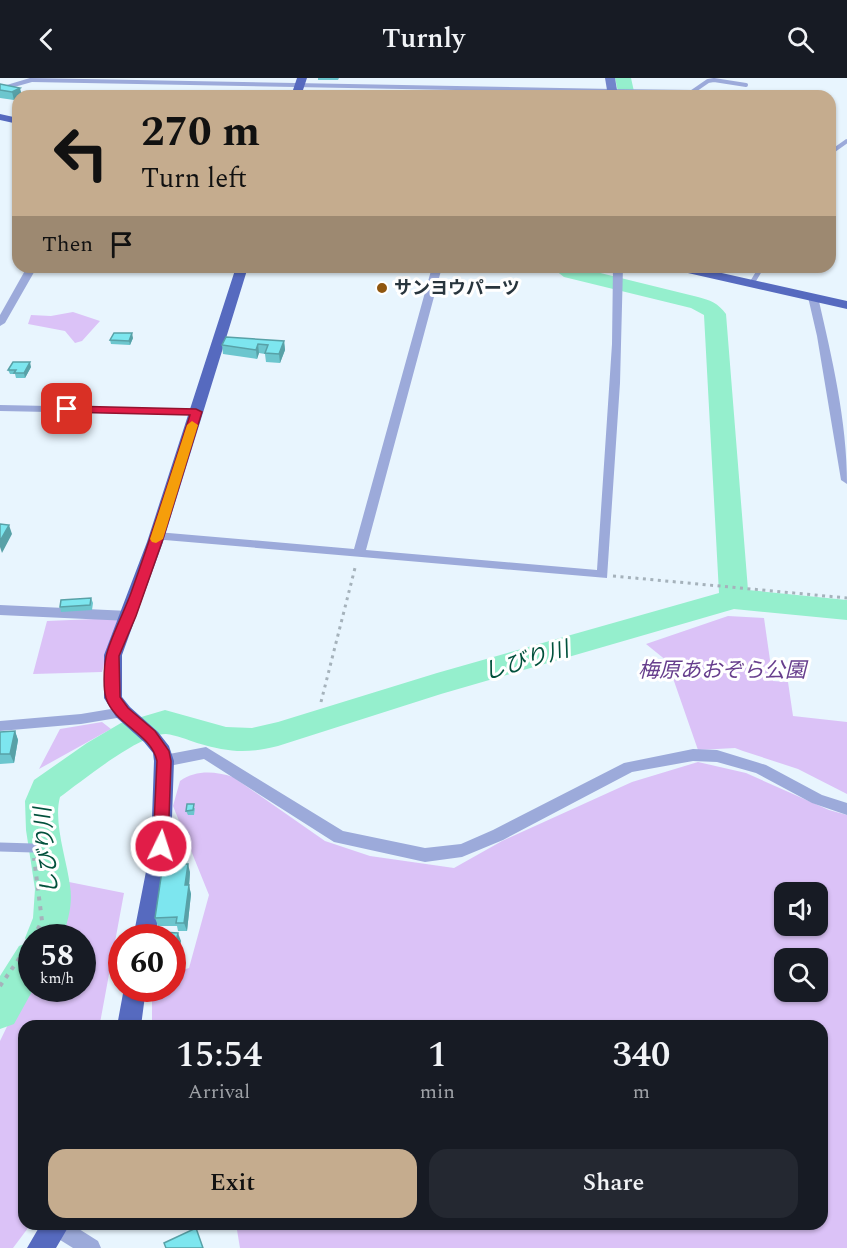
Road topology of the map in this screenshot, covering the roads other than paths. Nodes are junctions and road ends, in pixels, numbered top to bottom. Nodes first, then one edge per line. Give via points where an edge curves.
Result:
1 (36, 79) edge
2 (301, 82) edge
3 (746, 85) dead end
4 (0, 90) edge
5 (529, 90) edge
6 (695, 90) edge
7 (29, 273) edge
8 (240, 273) edge
9 (435, 273) edge
10 (618, 273) edge
11 (705, 273) edge
12 (758, 273) edge
13 (752, 284) junction
14 (813, 297) junction
15 (847, 305) edge
16 (0, 322) edge
17 (0, 408) edge
18 (196, 412) junction
19 (847, 480) edge
20 (157, 536) junction
21 (359, 554) junction
22 (0, 610) edge
23 (129, 616) junction
24 (123, 712) junction
25 (0, 726) edge
26 (164, 761) junction
27 (847, 809) edge
28 (0, 847) edge
29 (33, 848) road end
30 (147, 924) edge
31 (133, 1002) edge
32 (130, 1020) edge
33 (53, 1230) edge
34 (64, 1230) edge
35 (40, 1248) edge
36 (91, 1248) edge

1 - 2 street
1 - 4 street
2 - 5 street
3 - 6 lane via 714,80
7 - 16 street
8 - 18 main road
9 - 21 street
10 - 21 street via 618,347 603,575
11 - 13 main road
12 - 13 lane
13 - 14 main road
14 - 15 main road
14 - 19 street
17 - 18 street
18 - 20 main road
20 - 21 street
20 - 23 main road
22 - 23 street
23 - 24 main road via 112,656 113,698
24 - 25 street
24 - 26 main road via 151,737 162,751
26 - 27 street via 206,753 339,837 425,855 462,850 498,835 629,767 693,755 717,756 761,769 817,799
26 - 30 main road via 161,846
28 - 29 lane
31 - 32 main road
33 - 35 main road
34 - 36 street

